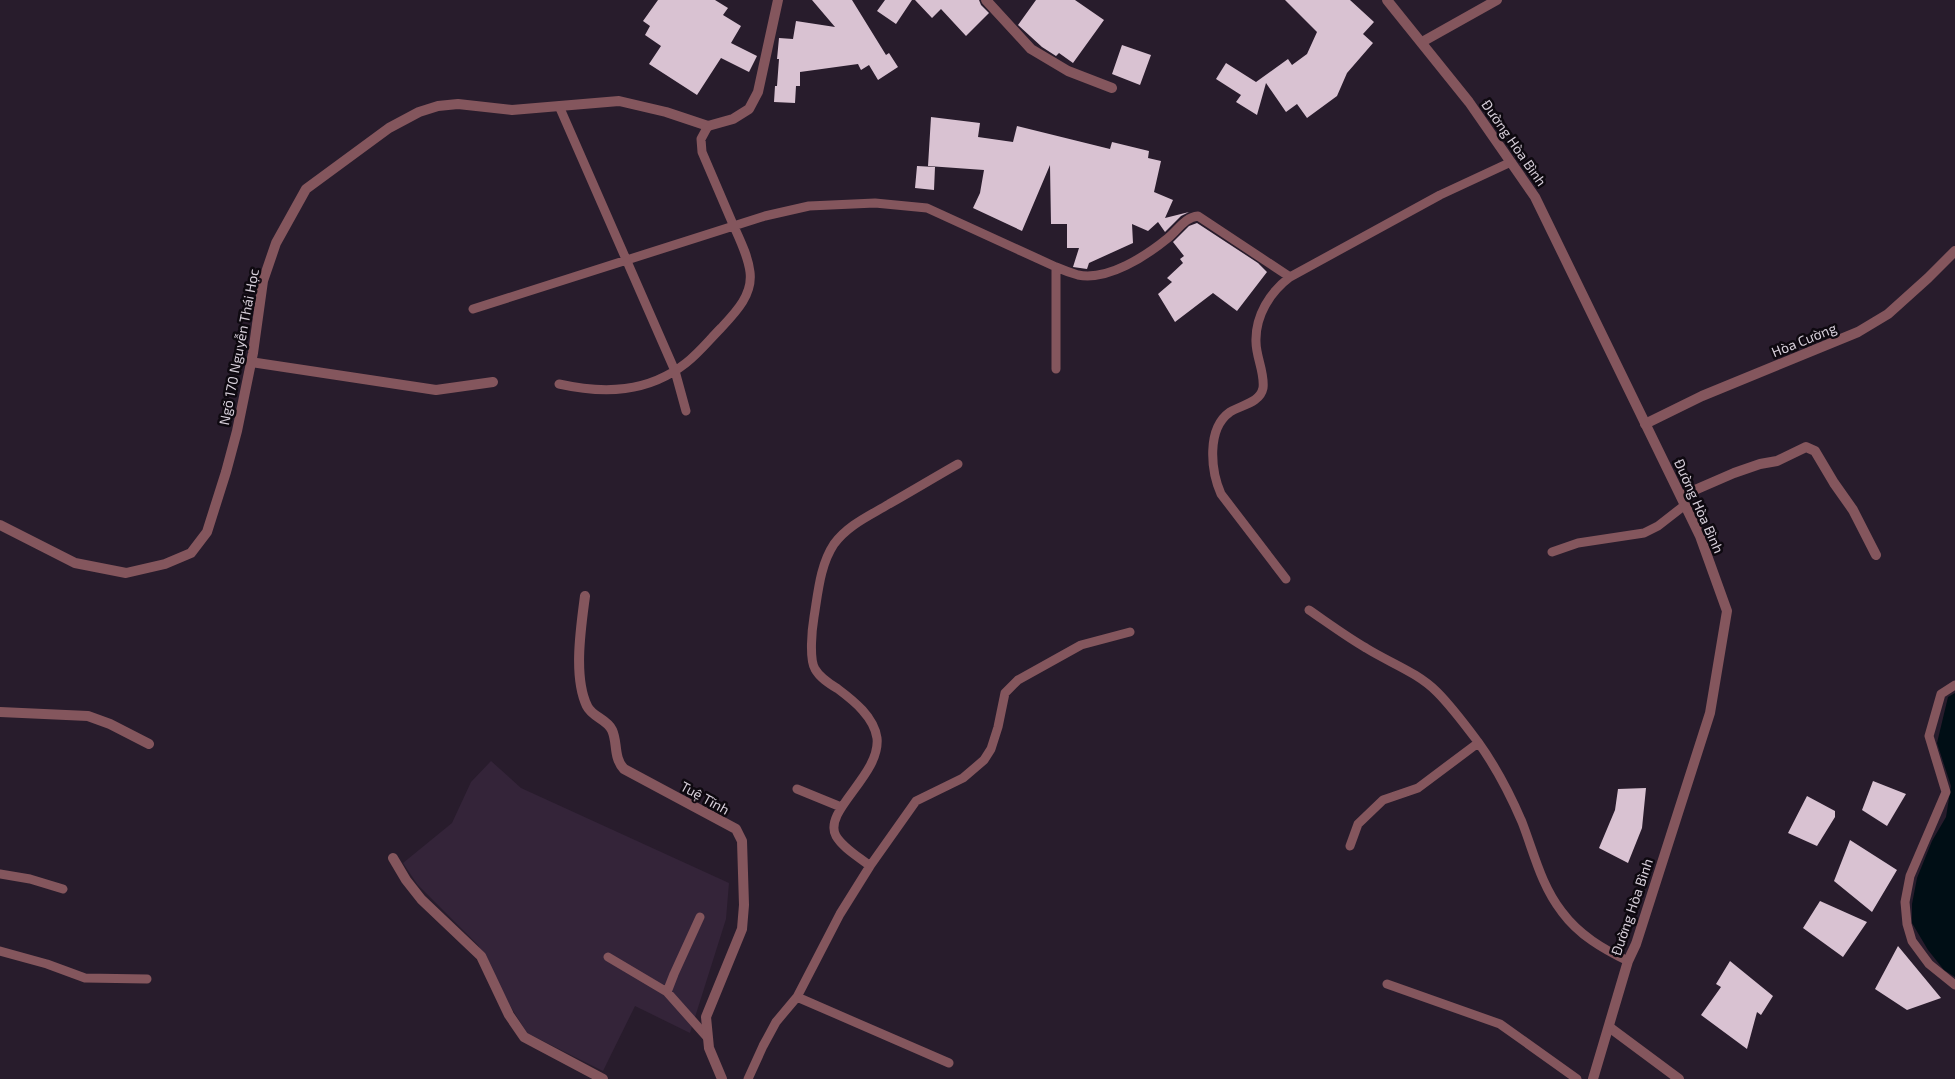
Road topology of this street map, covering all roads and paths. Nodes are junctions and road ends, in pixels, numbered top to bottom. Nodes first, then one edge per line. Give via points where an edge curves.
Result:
1 (778, 0) edge
2 (986, 0) edge
3 (1387, 0) edge
4 (1497, 0) edge
5 (1422, 42) junction
6 (1112, 88) dead end
7 (559, 106) junction
8 (708, 126) junction
9 (1511, 162) junction
10 (734, 226) junction
11 (1955, 253) edge
12 (626, 260) junction
13 (1056, 267) junction
14 (1290, 277) junction
15 (473, 309) dead end
16 (251, 362) junction
17 (1056, 369) dead end
18 (675, 370) junction
19 (493, 382) dead end
20 (559, 384) dead end
21 (686, 411) dead end
22 (1645, 424) junction
23 (958, 464) dead end
24 (1683, 501) junction
25 (0, 525) edge
26 (1552, 552) dead end
27 (1876, 555) dead end
28 (1286, 579) dead end
29 (585, 596) dead end
30 (1309, 610) dead end
31 (1130, 632) dead end
32 (1955, 685) edge
33 (0, 712) edge
34 (1478, 743) junction
35 (149, 744) dead end
36 (797, 789) dead end
37 (841, 807) junction
38 (1350, 846) dead end
39 (392, 858) dead end
40 (870, 866) junction
41 (0, 874) edge
42 (63, 889) dead end
43 (700, 917) dead end
44 (0, 951) edge
45 (608, 957) dead end
46 (1628, 962) junction
47 (147, 979) dead end
48 (1387, 984) dead end
49 (1955, 985) edge
50 (667, 992) junction
51 (797, 997) junction
52 (1608, 1027) junction
53 (707, 1037) junction
54 (949, 1063) dead end
55 (603, 1079) edge
56 (722, 1079) edge
57 (748, 1079) edge
58 (1577, 1079) edge
59 (1593, 1079) edge
60 (1679, 1079) edge

1 - 8 street via 758,92 749,109 733,119
2 - 6 street via 1031,49 1068,71
3 - 5 street, Đường Hòa Bình
4 - 5 street
5 - 9 street, Đường Hòa Bình
7 - 8 street, Ngõ 170 Nguyễn Thái Học via 619,101
7 - 12 lane
7 - 16 street, Ngõ 170 Nguyễn Thái Học via 512,110 458,104 426,110 389,128 306,189 276,243 263,281
8 - 10 lane via 701,139 702,152
9 - 14 lane via 1440,195
9 - 22 street, Đường Hòa Bình via 1535,197
10 - 12 lane
10 - 13 lane via 809,206 875,203 927,208
10 - 18 lane via 750,274 749,288 741,306 727,322
11 - 22 street, Hòa Cường via 1888,314 1858,332 1702,396
12 - 15 lane
12 - 18 lane
13 - 14 lane via 1079,275 1096,276 1113,271 1168,238 1189,218 1198,216
13 - 17 lane
14 - 28 lane via 1268,299 1260,319 1256,342 1263,388 1259,397 1222,420 1214,440 1217,484 1221,494
16 - 19 street via 436,390
16 - 25 street, Ngõ 170 Nguyễn Thái Học via 226,472 206,532 191,553 165,564 126,573 75,563
18 - 20 lane via 651,383 628,388 586,390
18 - 21 lane
22 - 24 street, Đường Hòa Bình
23 - 37 lane via 864,517 834,544 822,571 813,624 814,669 863,711 877,738 871,765
24 - 26 lane via 1658,526 1644,533 1578,543
24 - 27 street via 1734,473 1777,461 1806,447 1815,451 1853,510
24 - 46 street, Đường Hòa Bình via 1700,536 1727,611 1710,713
29 - 53 street, Tuệ Tĩnh via 579,657 583,696 593,714 612,730 616,758 624,769 736,829 742,841 742,929 706,1017
30 - 34 lane via 1426,682 1438,692
31 - 40 lane via 1081,645 1018,680 1005,693 998,727 984,760 963,778 916,801
32 - 49 lane via 1941,694 1929,736 1946,792 1910,876 1905,902 1912,941 1929,964
33 - 35 street via 88,716
34 - 38 lane via 1418,788 1382,800 1358,824
34 - 46 lane via 1506,788 1536,864 1557,905 1592,942
36 - 37 lane
37 - 40 lane via 836,816 835,834
39 - 55 street via 421,899 481,956 509,1015 524,1037
40 - 51 lane via 840,914
41 - 42 lane
43 - 50 lane
44 - 47 lane via 85,978
45 - 50 lane
46 - 52 street, Đường Hòa Bình
48 - 58 lane via 1500,1024
50 - 53 lane
51 - 54 lane
51 - 57 lane via 776,1022
52 - 59 street, Đường Hòa Bình
52 - 60 street
53 - 56 street, Tuệ Tĩnh

